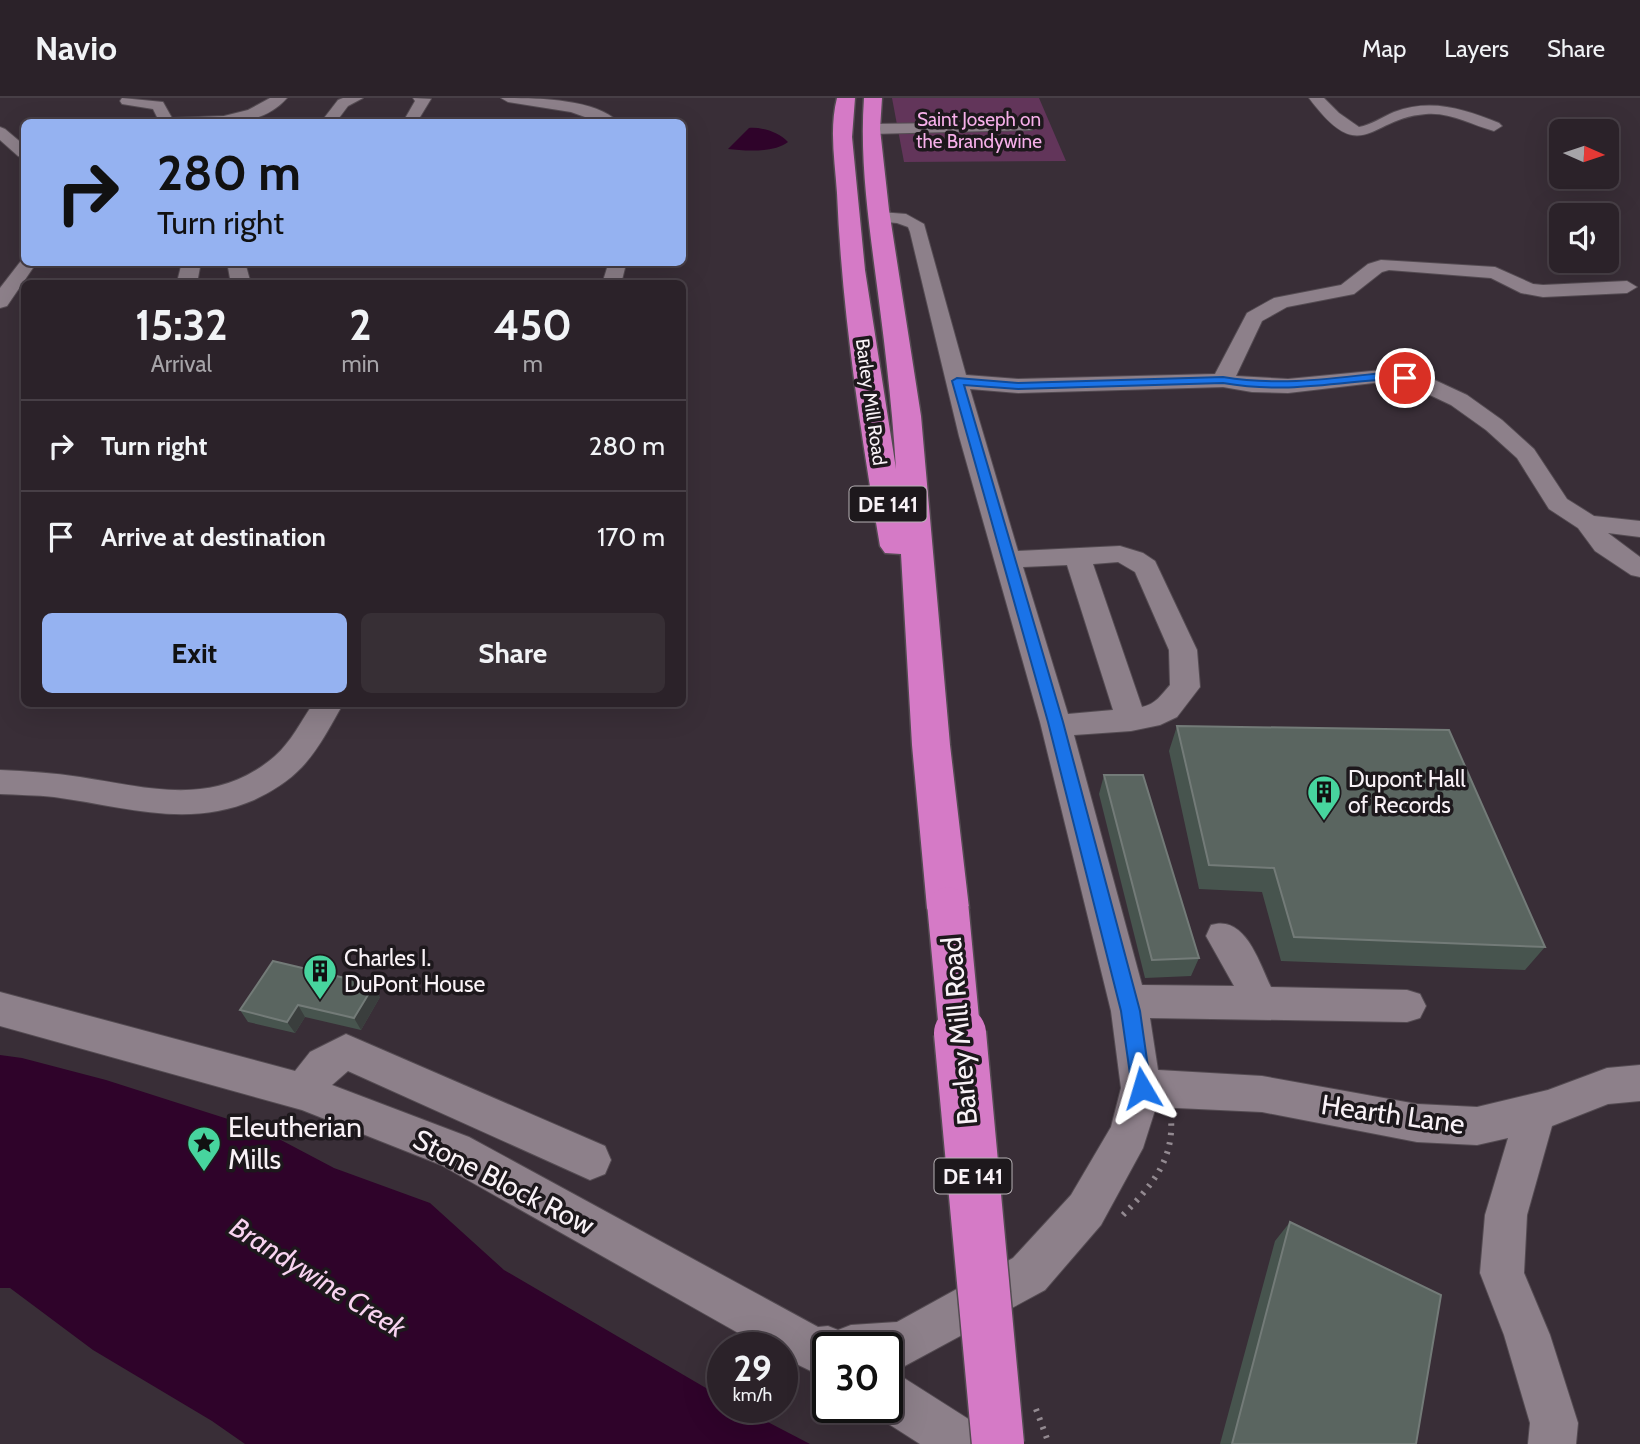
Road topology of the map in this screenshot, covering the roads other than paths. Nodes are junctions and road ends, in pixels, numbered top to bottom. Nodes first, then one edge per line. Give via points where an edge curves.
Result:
1 (280, 98) edge
2 (356, 98) edge
3 (420, 98) edge
4 (508, 98) edge
5 (846, 98) edge
6 (873, 98) edge
7 (1316, 98) edge
8 (127, 101) dead end
9 (164, 119) edge
10 (228, 119) edge
11 (330, 119) edge
12 (412, 119) edge
13 (604, 119) edge
14 (1494, 126) dead end
15 (1027, 127) dead end
16 (0, 132) edge
17 (858, 136) junction
18 (21, 150) edge
19 (880, 217) junction
20 (25, 266) edge
21 (1627, 288) dead end
22 (0, 302) edge
23 (1223, 380) junction
24 (957, 381) junction
25 (1587, 523) junction
26 (1640, 529) edge
27 (1077, 556) junction
28 (1008, 559) junction
29 (1640, 569) edge
30 (326, 707) edge
31 (1131, 720) junction
32 (1056, 726) junction
33 (931, 745) junction
34 (0, 782) edge
35 (1224, 936) dead end
36 (1128, 1001) junction
37 (1260, 1003) junction
38 (1407, 1006) dead end
39 (0, 1009) edge
40 (1640, 1083) edge
41 (1150, 1088) junction
42 (303, 1092) junction
43 (1536, 1113) junction
44 (590, 1160) dead end
45 (812, 1341) edge
46 (903, 1344) edge
47 (903, 1405) edge
48 (964, 1444) edge
49 (998, 1444) edge
50 (1552, 1444) edge

1 - 10 street via 264,111
2 - 11 street via 343,103
3 - 12 street via 424,99
4 - 13 street via 567,107
5 - 17 highway, Barley Mill Road / DE 141 via 843,108
6 - 17 highway, Barley Mill Road / DE 141
7 - 14 street via 1354,131 1369,132 1402,115 1435,109
8 - 9 street via 158,105
15 - 17 street
16 - 18 street
17 - 19 highway, Barley Mill Road / DE 141
17 - 19 highway via 854,159 858,206
17 - 33 highway, Barley Mill Road / DE 141 via 848,211 871,419
19 - 24 street via 915,224
19 - 33 highway, Barley Mill Road / DE 141 via 907,416
20 - 22 street
21 - 23 street via 1542,291 1487,272 1388,264 1375,268 1347,290 1281,302 1254,317
23 - 24 street via 1018,386
23 - 25 street via 1287,386 1382,376 1418,381 1459,400 1494,425 1526,454 1558,504
24 - 28 street
25 - 26 street
25 - 29 street via 1604,545
27 - 28 street
27 - 31 street
27 - 31 street via 1120,554 1146,567 1184,649 1185,687 1167,710
28 - 32 street
30 - 34 street via 287,764 246,789 200,803 159,804 54,785
31 - 32 street
32 - 36 street
33 - 49 highway, Barley Mill Road / DE 141, bridge
35 - 37 street
36 - 37 street
36 - 41 street
37 - 38 street
39 - 42 street, Stone Block Row
40 - 43 street, Hearth Lane via 1607,1086
41 - 43 street, Hearth Lane via 1262,1094 1417,1123 1477,1126
41 - 46 street, Stone Block Row via 1086,1210 1029,1274
42 - 44 street via 324,1065 346,1052
42 - 45 street, Stone Block Row via 455,1150
43 - 50 street via 1506,1215 1502,1273 1554,1423
47 - 48 street

